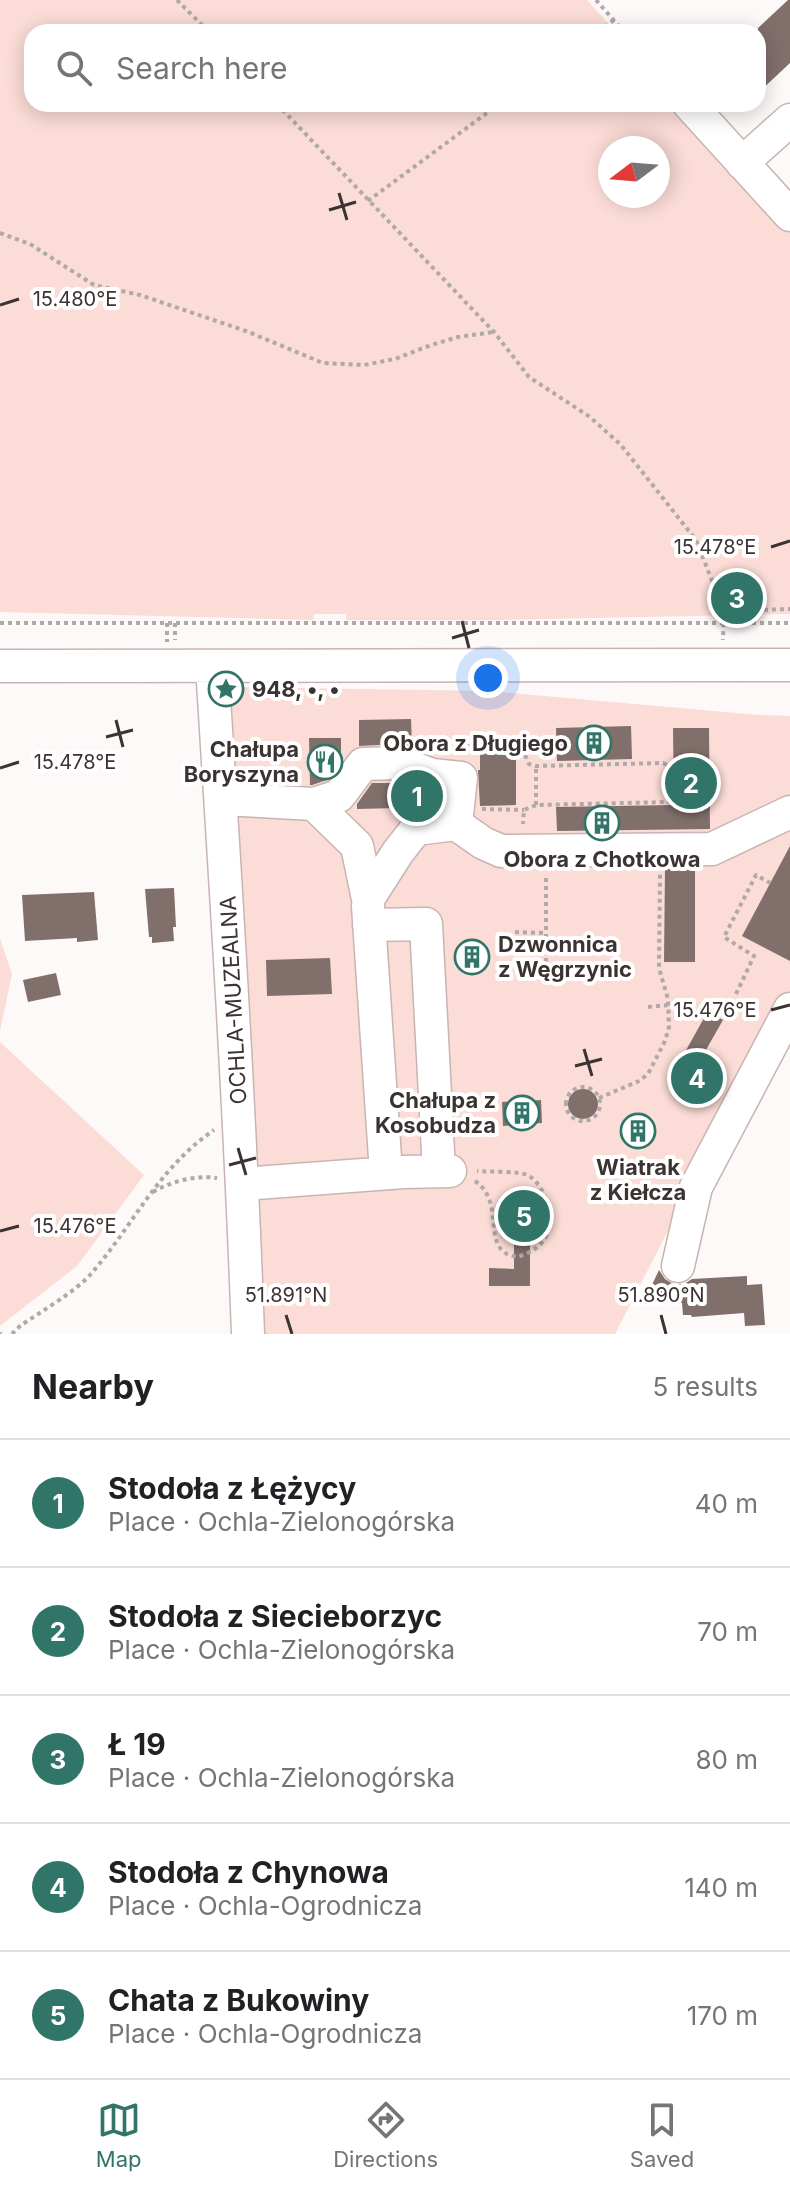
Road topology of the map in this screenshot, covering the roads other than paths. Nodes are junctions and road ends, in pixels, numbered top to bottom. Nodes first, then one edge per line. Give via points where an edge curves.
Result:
1 (696, 112) edge
2 (790, 120) edge
3 (742, 163) junction
4 (790, 215) edge
5 (790, 665) edge
6 (0, 666) edge
7 (212, 666) junction
8 (222, 799) junction
9 (314, 804) junction
10 (790, 812) edge
11 (457, 817) junction
12 (368, 912) junction
13 (790, 1009) edge
14 (386, 1173) junction
15 (242, 1184) junction
16 (678, 1266) dead end
17 (248, 1334) edge

1 - 3 street
2 - 3 street
3 - 4 street
5 - 7 street
6 - 7 street
7 - 8 street, OCHLA-MUZEALNA
8 - 9 street
8 - 15 street, OCHLA-MUZEALNA
9 - 11 street via 339,796 363,764 400,763 432,775 461,778
9 - 12 street via 357,846
10 - 11 street via 717,848 660,849 501,851 483,843
11 - 12 street via 416,829 398,852
12 - 14 street
12 - 14 street via 426,924 450,1171
13 - 16 street via 696,1187
14 - 15 street
15 - 17 street, OCHLA-MUZEALNA

